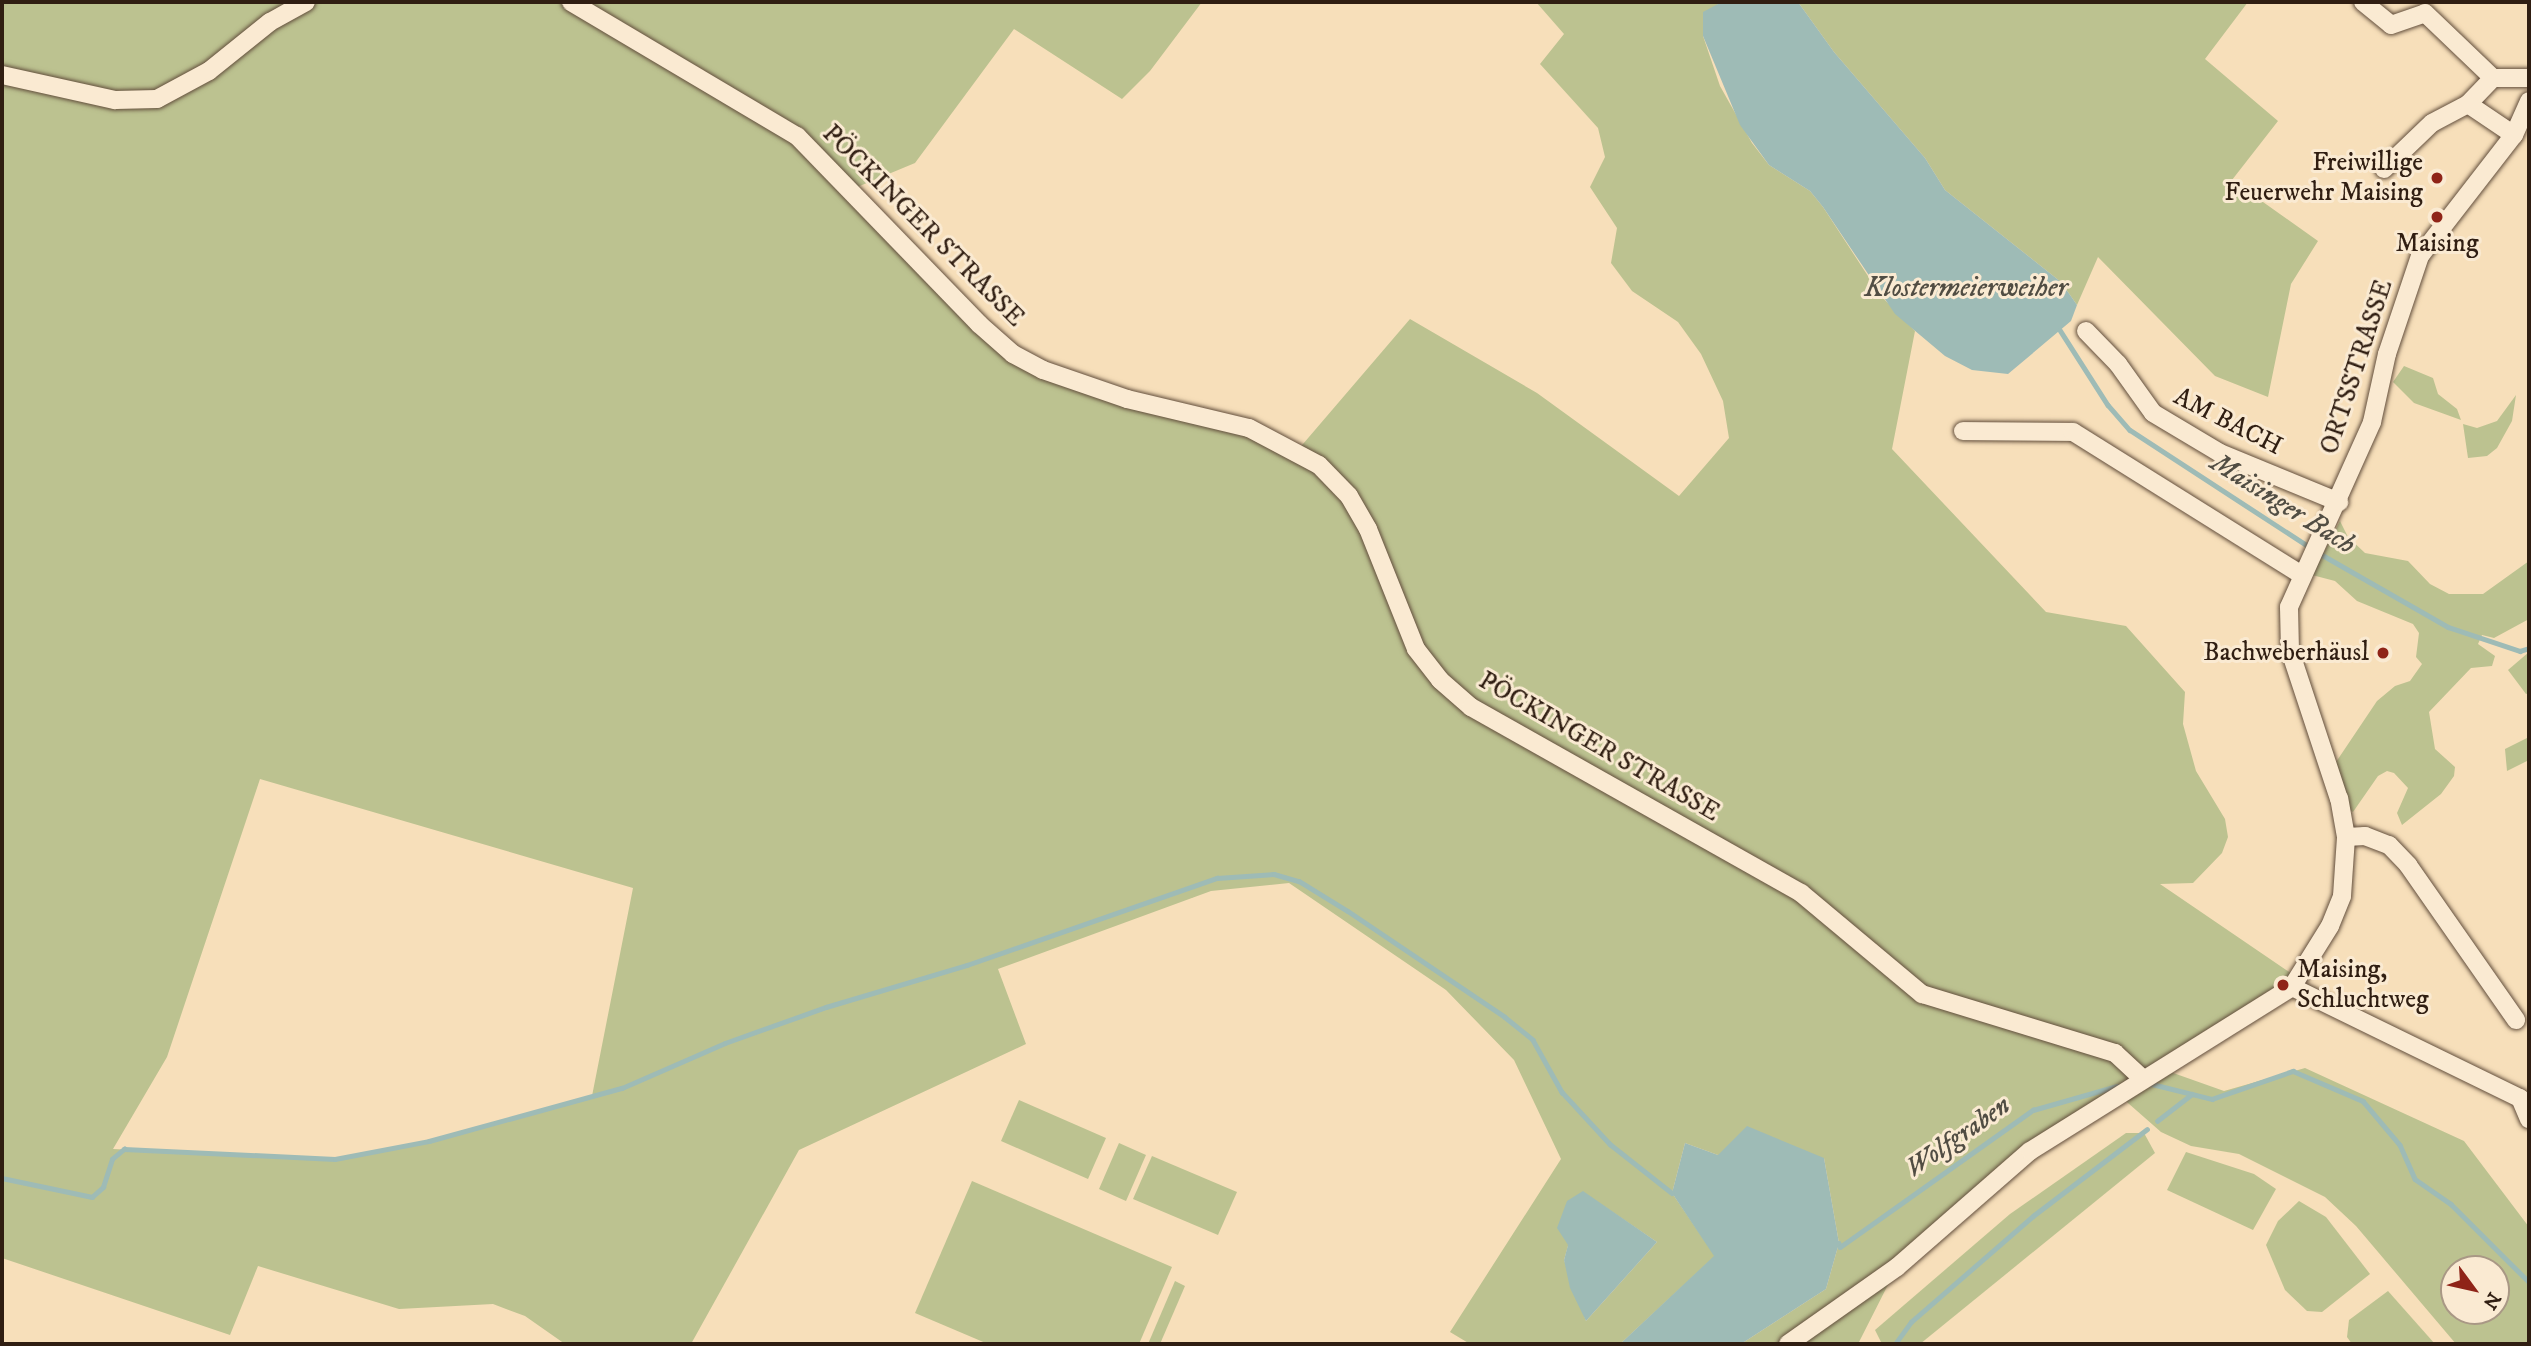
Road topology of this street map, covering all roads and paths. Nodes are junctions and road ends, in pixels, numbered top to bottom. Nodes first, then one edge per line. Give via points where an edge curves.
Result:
1 (306, 2) edge
2 (571, 2) edge
3 (2363, 2) edge
4 (2, 75) edge
5 (2493, 78) junction
6 (2529, 78) edge
7 (2529, 101) edge
8 (2468, 104) junction
9 (2514, 135) junction
10 (2384, 169) dead end
11 (2086, 331) dead end
12 (1962, 431) dead end
13 (2339, 502) junction
14 (2305, 569) junction
15 (2346, 837) junction
16 (2292, 987) junction
17 (2516, 1020) dead end
18 (2143, 1079) junction
19 (2529, 1119) edge
20 (1788, 1344) edge

1 - 4 street via 270,22 209,71 157,99 115,100
2 - 18 street, PÖCKINGER STRASSE via 797,136 1013,354 1043,370 1127,399 1249,428 1319,465 1349,496 1368,529 1416,649 1440,680 1471,707 1801,893 1922,994 2115,1053
3 - 5 street via 2391,25 2425,13
5 - 6 street
5 - 8 street
7 - 9 street, ORTSSTRASSE
8 - 9 street
8 - 10 street via 2432,123
9 - 13 street, ORTSSTRASSE via 2420,256 2387,354 2372,422
11 - 13 street, AM BACH via 2118,364 2152,413 2220,453
12 - 14 street via 2073,432
13 - 14 street, ORTSSTRASSE
14 - 15 street, ORTSSTRASSE via 2289,607 2290,651 2339,799
15 - 16 street, ORTSSTRASSE via 2342,896 2330,926
15 - 17 street via 2365,836 2389,845 2408,865
16 - 18 street
16 - 19 street via 2519,1098
18 - 20 street via 2030,1151 1897,1267

